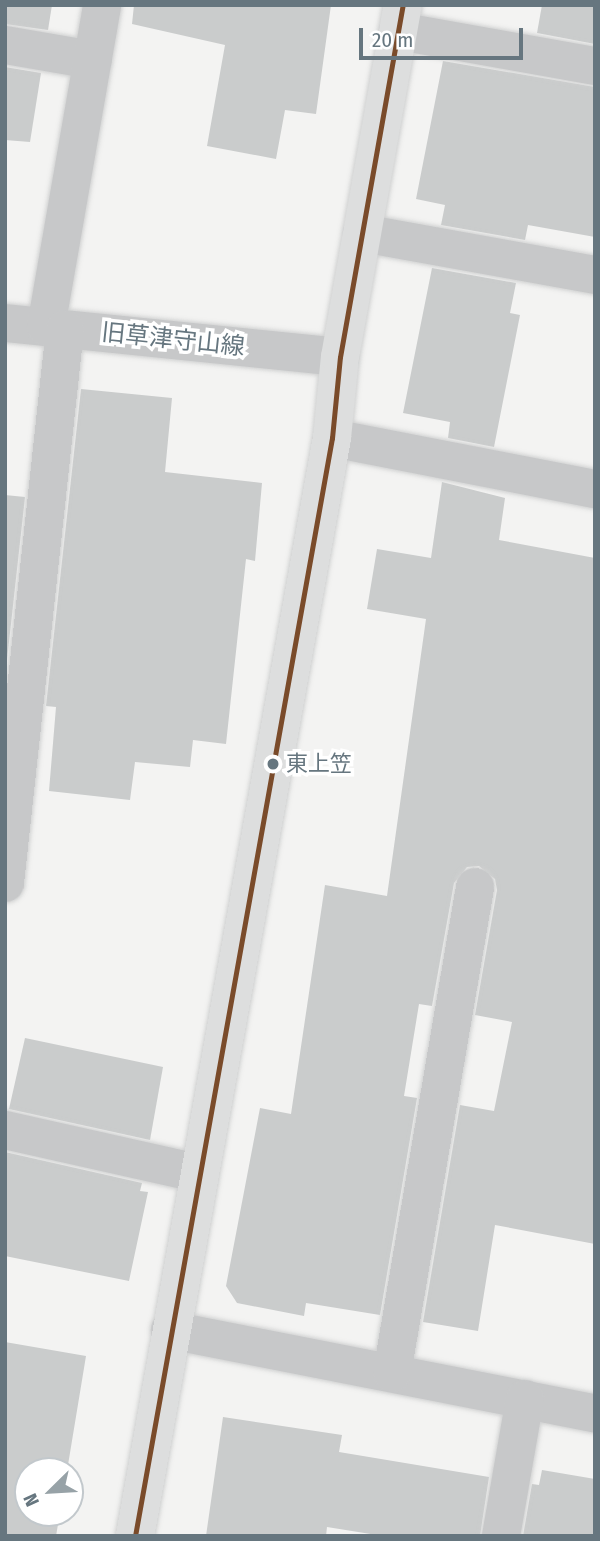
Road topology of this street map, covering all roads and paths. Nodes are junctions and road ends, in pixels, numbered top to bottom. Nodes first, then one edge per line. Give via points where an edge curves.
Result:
1 (102, 5) edge
2 (401, 18) edge
3 (5, 45) edge
4 (93, 60) junction
5 (595, 66) edge
6 (362, 233) junction
7 (595, 275) edge
8 (5, 323) edge
9 (55, 328) junction
10 (340, 357) junction
11 (332, 438) junction
12 (595, 489) edge
13 (18, 632) edge
14 (5, 880) edge
15 (475, 887) dead end
16 (5, 1130) edge
17 (198, 1173) junction
18 (170, 1330) junction
19 (392, 1373) junction
20 (525, 1399) junction
21 (595, 1413) edge
22 (135, 1536) edge
23 (501, 1536) edge

1 - 4 street
2 - 5 street
2 - 6 main road
3 - 4 street
4 - 9 street
6 - 7 street
6 - 10 main road
8 - 9 street, 旧草津守山線
9 - 10 street, 旧草津守山線
9 - 13 street
10 - 11 main road
11 - 12 street
11 - 17 main road
13 - 14 street
15 - 19 street
16 - 17 street
17 - 18 main road
18 - 19 street
18 - 22 main road
19 - 20 street
20 - 21 street
20 - 23 street

